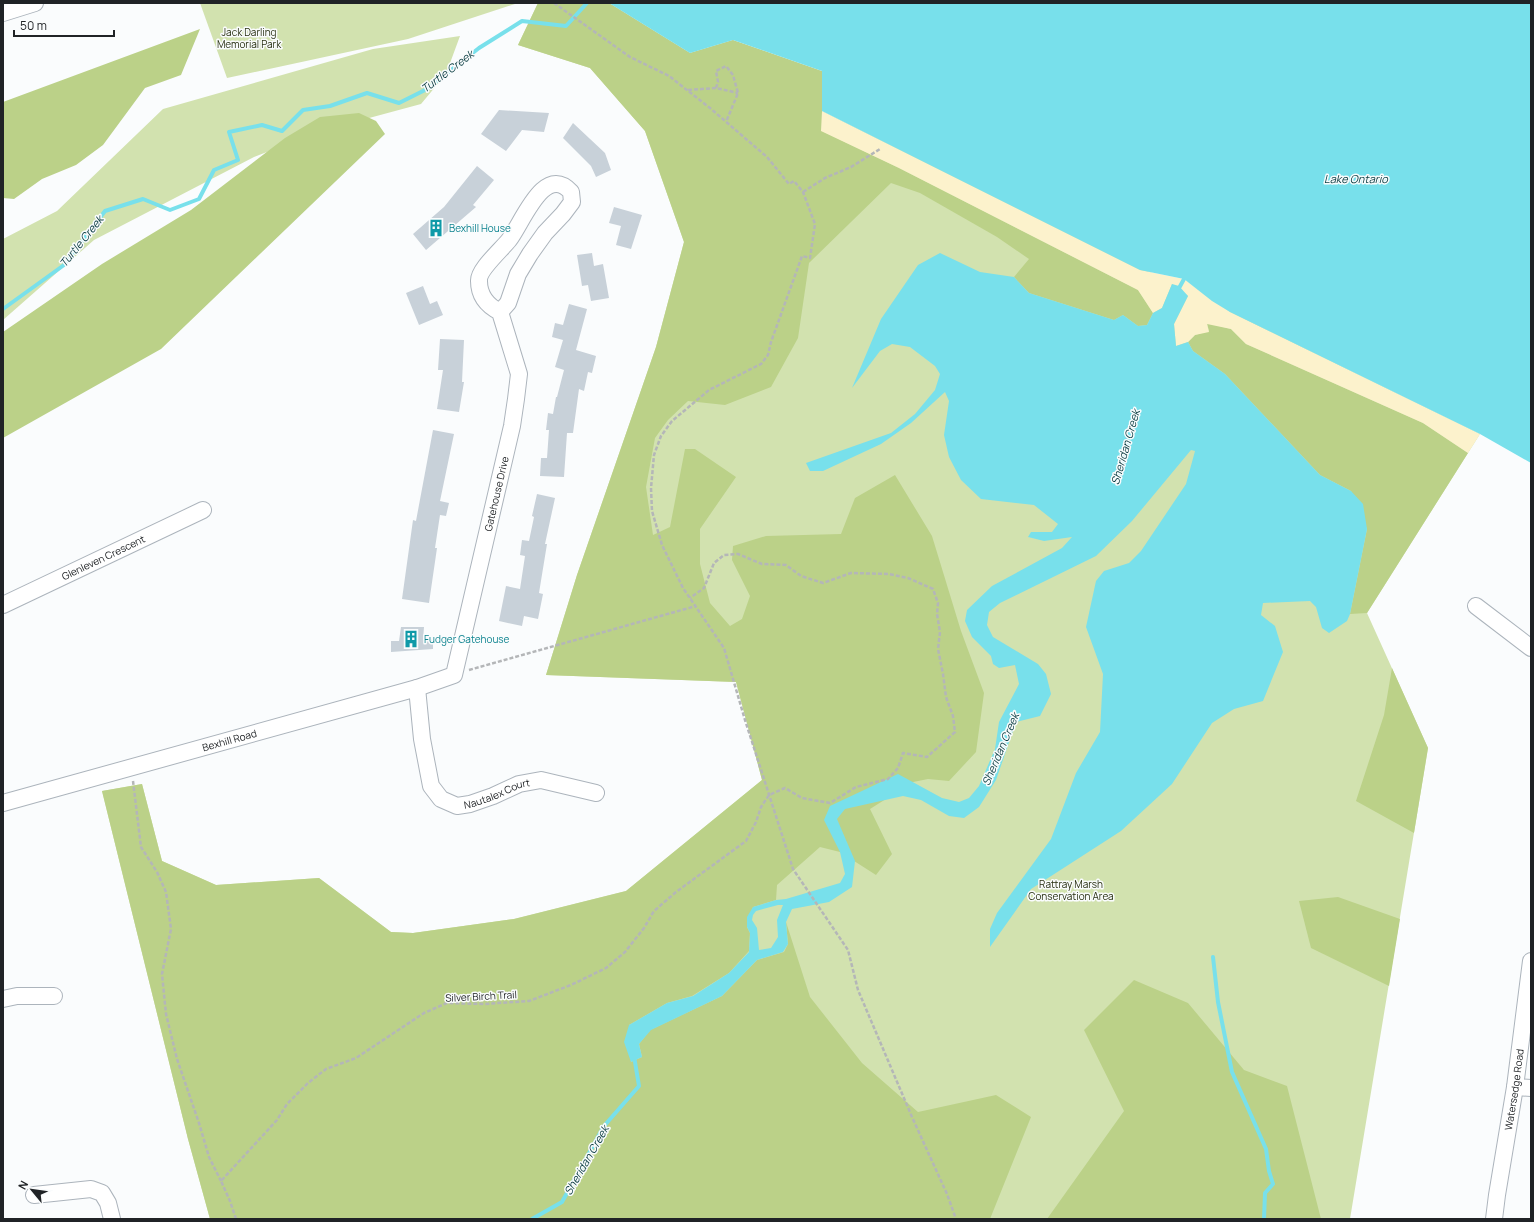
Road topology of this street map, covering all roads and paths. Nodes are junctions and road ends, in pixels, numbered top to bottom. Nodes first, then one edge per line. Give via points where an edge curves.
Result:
1 (35, 3) edge
2 (554, 3) edge
3 (3, 13) edge
4 (716, 88) junction
5 (687, 90) junction
6 (738, 93) junction
7 (726, 122) junction
8 (880, 149) dead end
9 (803, 192) junction
10 (500, 312) junction
11 (203, 510) dead end
12 (690, 598) junction
13 (3, 605) edge
14 (696, 606) junction
15 (1476, 606) dead end
16 (1531, 648) edge
17 (454, 675) junction
18 (417, 688) junction
19 (130, 767) junction
20 (596, 794) dead end
21 (769, 795) junction
22 (3, 803) edge
23 (1531, 961) edge
24 (54, 996) dead end
25 (3, 1000) edge
26 (1515, 1087) junction
27 (1531, 1088) edge
28 (221, 1181) junction
29 (34, 1195) dead end
30 (112, 1219) edge
31 (236, 1219) edge
32 (956, 1219) edge
33 (1494, 1219) edge

1 - 3 street
2 - 5 path via 630,57 669,76
4 - 5 path
4 - 6 path
4 - 6 path via 716,71 726,66 733,75
5 - 7 path
6 - 7 path
7 - 9 path via 767,157 789,184 794,181
8 - 9 path
9 - 12 path via 815,224 810,258 802,256 768,355 761,364 709,390 672,421 661,436 654,455 650,488 652,511 662,545
10 - 10 street via 490,307 481,295 478,281 481,271 510,239 534,199 544,188 553,183 563,184 572,192 572,202 530,254 518,274 508,303
10 - 17 street, Gatehouse Drive via 518,374 516,399 512,426
11 - 13 street, Glenleven Crescent
12 - 14 path
12 - 21 path via 704,588 714,563 724,555 738,554 762,564 786,565 801,576 823,583 851,573 889,574 908,578 933,589 938,603 938,649 955,732 927,757 903,753 898,768 888,779 856,787 830,803 802,798 785,788
14 - 17 path
14 - 21 path via 724,648
15 - 16 street
17 - 18 street, Bexhill Road
18 - 19 street, Bexhill Road
18 - 20 street, Nautalex Court via 422,739 431,786 441,799 457,806 470,804 519,784 541,780
19 - 22 street, Bexhill Road
19 - 28 path via 141,847 166,892 171,929 162,974 166,1014 177,1059 209,1157
21 - 28 path, Silver Birch Trail via 746,841 654,911 625,952 606,968 529,1001 447,1003 424,1013 356,1058 326,1069 314,1078 287,1104 277,1120
21 - 32 path via 793,869 848,950 858,990
23 - 26 street, Watersedge Road
24 - 25 street via 17,996
26 - 27 street
26 - 33 street, Watersedge Road
28 - 31 path
29 - 30 street via 91,1189 102,1193 108,1203

